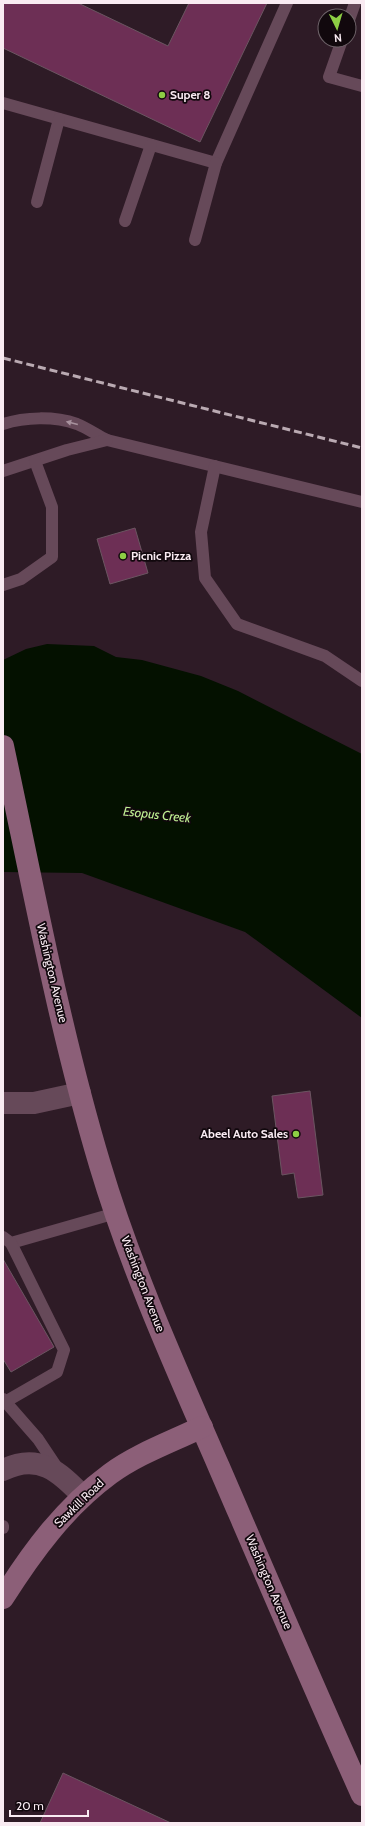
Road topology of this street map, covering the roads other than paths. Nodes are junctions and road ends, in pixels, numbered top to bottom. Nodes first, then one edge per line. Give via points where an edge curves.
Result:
1 (287, 3) edge
2 (339, 48) edge
3 (362, 86) edge
4 (3, 103) edge
5 (59, 119) junction
6 (151, 145) junction
7 (216, 163) junction
8 (37, 202) dead end
9 (124, 221) dead end
10 (195, 240) dead end
11 (3, 424) edge
12 (107, 440) junction
13 (35, 461) junction
14 (215, 466) junction
15 (3, 471) edge
16 (362, 502) edge
17 (3, 586) edge
18 (362, 681) edge
19 (3, 746) edge
20 (80, 1093) junction
21 (3, 1103) edge
22 (116, 1213) junction
23 (7, 1240) edge
24 (4, 1401) edge
25 (202, 1427) junction
26 (3, 1470) edge
27 (62, 1475) junction
28 (83, 1496) junction
29 (3, 1598) edge
30 (362, 1795) edge

1 - 7 lane
2 - 3 lane via 329,77
4 - 5 lane
5 - 6 lane
5 - 8 lane
6 - 7 lane
6 - 9 lane
7 - 10 lane
12 -> 11 lane via 77,424 53,420 20,418
12 - 13 lane
12 - 14 lane
13 - 15 lane
13 - 17 lane via 52,507 52,557 21,579
14 - 16 lane
14 - 18 lane via 201,532 205,578 237,624 325,656
19 - 20 main road, Washington Avenue
20 - 21 street via 34,1103
20 - 22 main road, Washington Avenue
22 - 23 lane
22 - 25 main road, Washington Avenue via 137,1272
23 - 24 lane via 64,1350 57,1372
24 - 27 lane via 38,1439
25 - 28 main road, Sawkill Road via 139,1456 110,1474
25 - 30 main road, Washington Avenue
26 - 27 street via 31,1463 49,1467
27 - 28 street
28 - 29 main road, Sawkill Road via 31,1556

